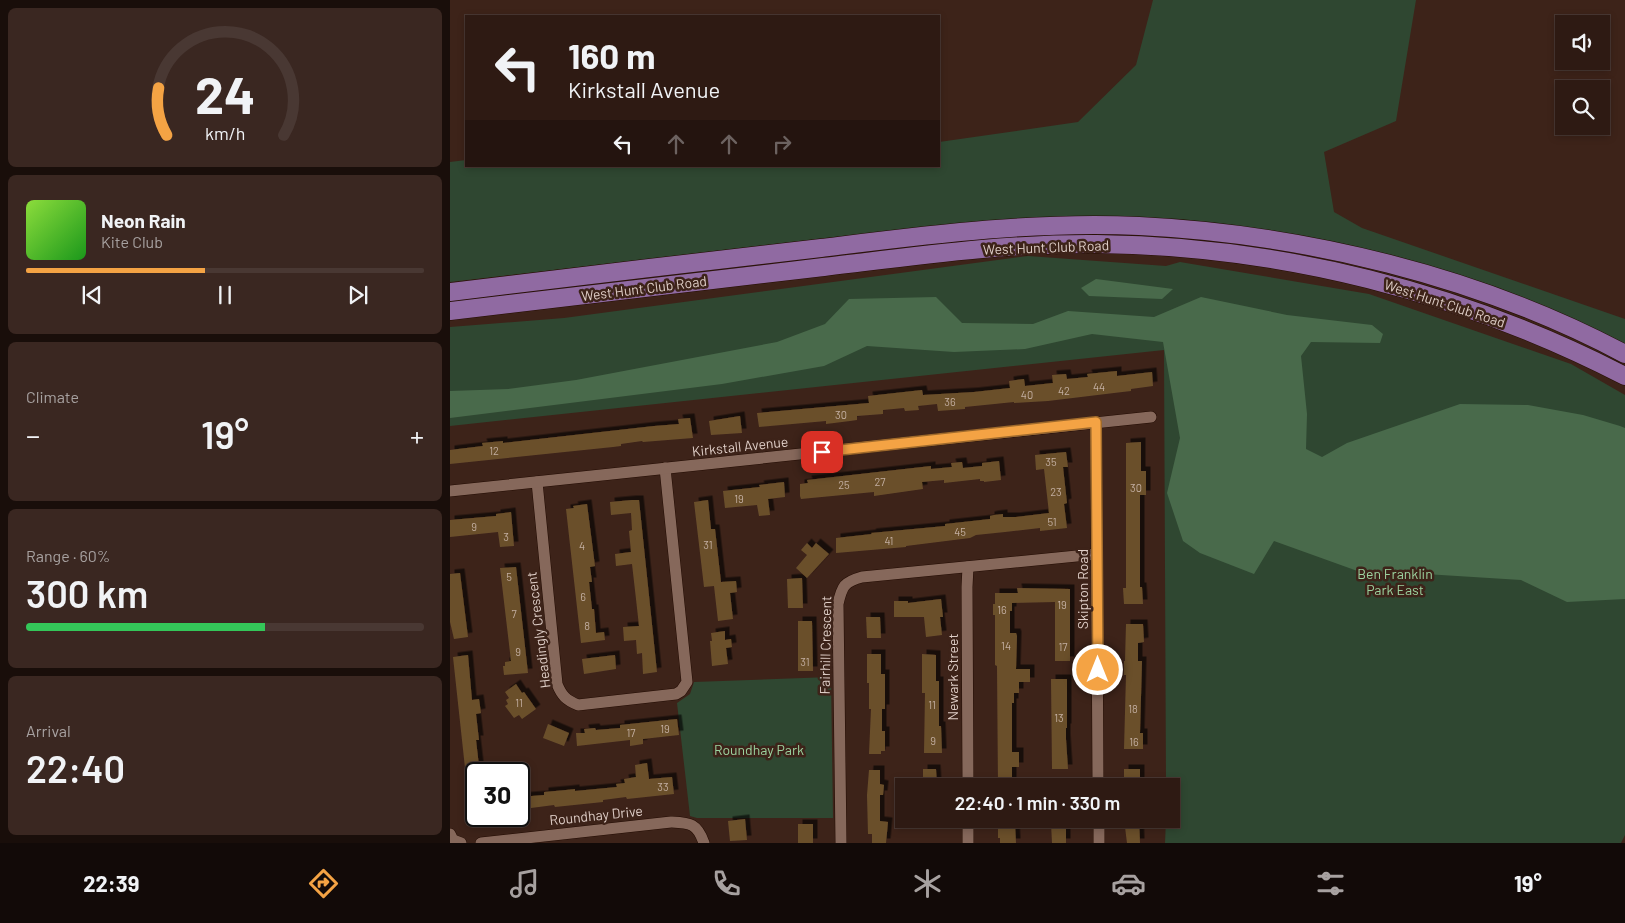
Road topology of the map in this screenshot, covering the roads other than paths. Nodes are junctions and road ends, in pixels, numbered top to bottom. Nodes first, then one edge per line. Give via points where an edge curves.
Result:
1 (450, 292) edge
2 (450, 311) edge
3 (1625, 354) edge
4 (1625, 376) edge
5 (1151, 417) dead end
6 (1096, 422) junction
7 (665, 468) junction
8 (537, 482) junction
9 (450, 491) edge
10 (1097, 554) junction
11 (968, 567) junction
12 (968, 778) edge
13 (1098, 778) edge
14 (968, 828) edge
15 (1098, 828) edge
16 (450, 834) edge
17 (461, 843) edge
18 (481, 843) edge
19 (704, 843) edge
20 (841, 843) edge
21 (968, 843) edge
22 (1099, 843) edge

1 - 3 main road, West Hunt Club Road via 956,232 1050,226 1139,226 1282,241 1398,267 1526,309
2 - 4 main road, West Hunt Club Road via 974,249 1066,244 1165,247 1288,262 1415,291 1531,332
5 - 6 street, Kirkstall Avenue
6 - 7 street, Kirkstall Avenue
6 - 10 street, Skipton Road
7 - 8 street, Kirkstall Avenue
7 - 8 street, Headingly Crescent via 687,682 676,694 578,705 568,701 557,684
8 - 9 street, Kirkstall Avenue
10 - 11 street, Fairhill Crescent
10 - 13 street, Skipton Road
11 - 12 street, Newark Street
11 - 20 street, Fairhill Crescent via 862,576 848,581 841,590 838,604
14 - 21 street
15 - 22 street
16 - 17 street via 453,840
18 - 19 street, Roundhay Drive via 671,822 692,824

